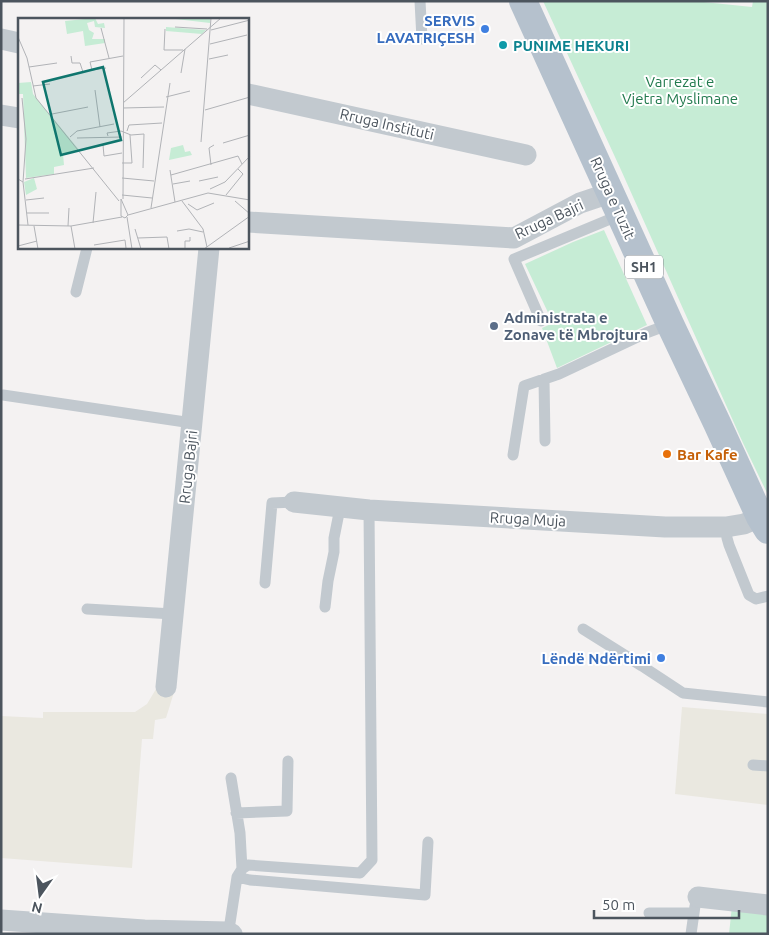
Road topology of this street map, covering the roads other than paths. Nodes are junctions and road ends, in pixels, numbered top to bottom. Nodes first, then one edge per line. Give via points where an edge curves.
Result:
1 (420, 1) edge
2 (523, 1) edge
3 (1, 39) edge
4 (422, 39) dead end
5 (18, 43) edge
6 (249, 94) edge
7 (1, 115) edge
8 (18, 118) edge
9 (526, 155) dead end
10 (615, 204) junction
11 (249, 222) edge
12 (87, 249) edge
13 (209, 249) edge
14 (76, 292) dead end
15 (540, 321) dead end
16 (670, 324) junction
17 (544, 379) junction
18 (3, 395) dead end
19 (192, 423) junction
20 (545, 441) dead end
21 (513, 455) dead end
22 (294, 502) joint
23 (341, 507) junction
24 (369, 510) junction
25 (764, 524) edge
26 (726, 527) junction
27 (265, 583) dead end
28 (768, 596) edge
29 (325, 607) dead end
30 (87, 609) dead end
31 (173, 614) junction
32 (583, 629) dead end
33 (166, 687) dead end
34 (768, 702) edge
35 (288, 761) dead end
36 (754, 765) dead end
37 (768, 766) edge
38 (231, 778) dead end
39 (236, 813) junction
40 (428, 842) dead end
41 (242, 871) junction
42 (696, 905) junction
43 (768, 905) edge
44 (649, 913) dead end
45 (1, 920) edge
46 (144, 932) edge
47 (230, 933) edge
48 (691, 934) edge

1 - 4 lane
2 - 10 main road, Rruga e Tuzit / SH1
3 - 5 street
6 - 9 street, Rruga Instituti
7 - 8 street
10 - 11 street, Rruga Bajri via 580,203 514,238
10 - 15 lane via 514,259
10 - 16 main road, Rruga e Tuzit / SH1
12 - 14 lane
13 - 19 street, Rruga Bajri
16 - 17 lane
16 - 25 main road, Rruga e Tuzit / SH1
17 - 20 lane
17 - 21 lane via 524,386
18 - 19 lane
19 - 31 street, Rruga Bajri
22 - 23 street, Rruga Muja
22 - 27 lane via 272,503
23 - 24 street, Rruga Muja
23 - 29 lane
24 - 26 street, Rruga Muja via 666,527
24 - 41 lane via 372,860 360,873
25 - 26 street, Rruga Muja
26 - 28 lane via 726,538 749,595 756,599
30 - 31 lane
31 - 33 street, Rruga Bajri
32 - 34 lane via 683,693
35 - 39 lane via 287,812
36 - 37 lane
38 - 39 lane
39 - 41 lane
40 - 41 lane via 426,895 250,880
41 - 47 lane
42 - 43 street
42 - 44 lane
42 - 48 lane
45 - 46 street
46 - 47 street

